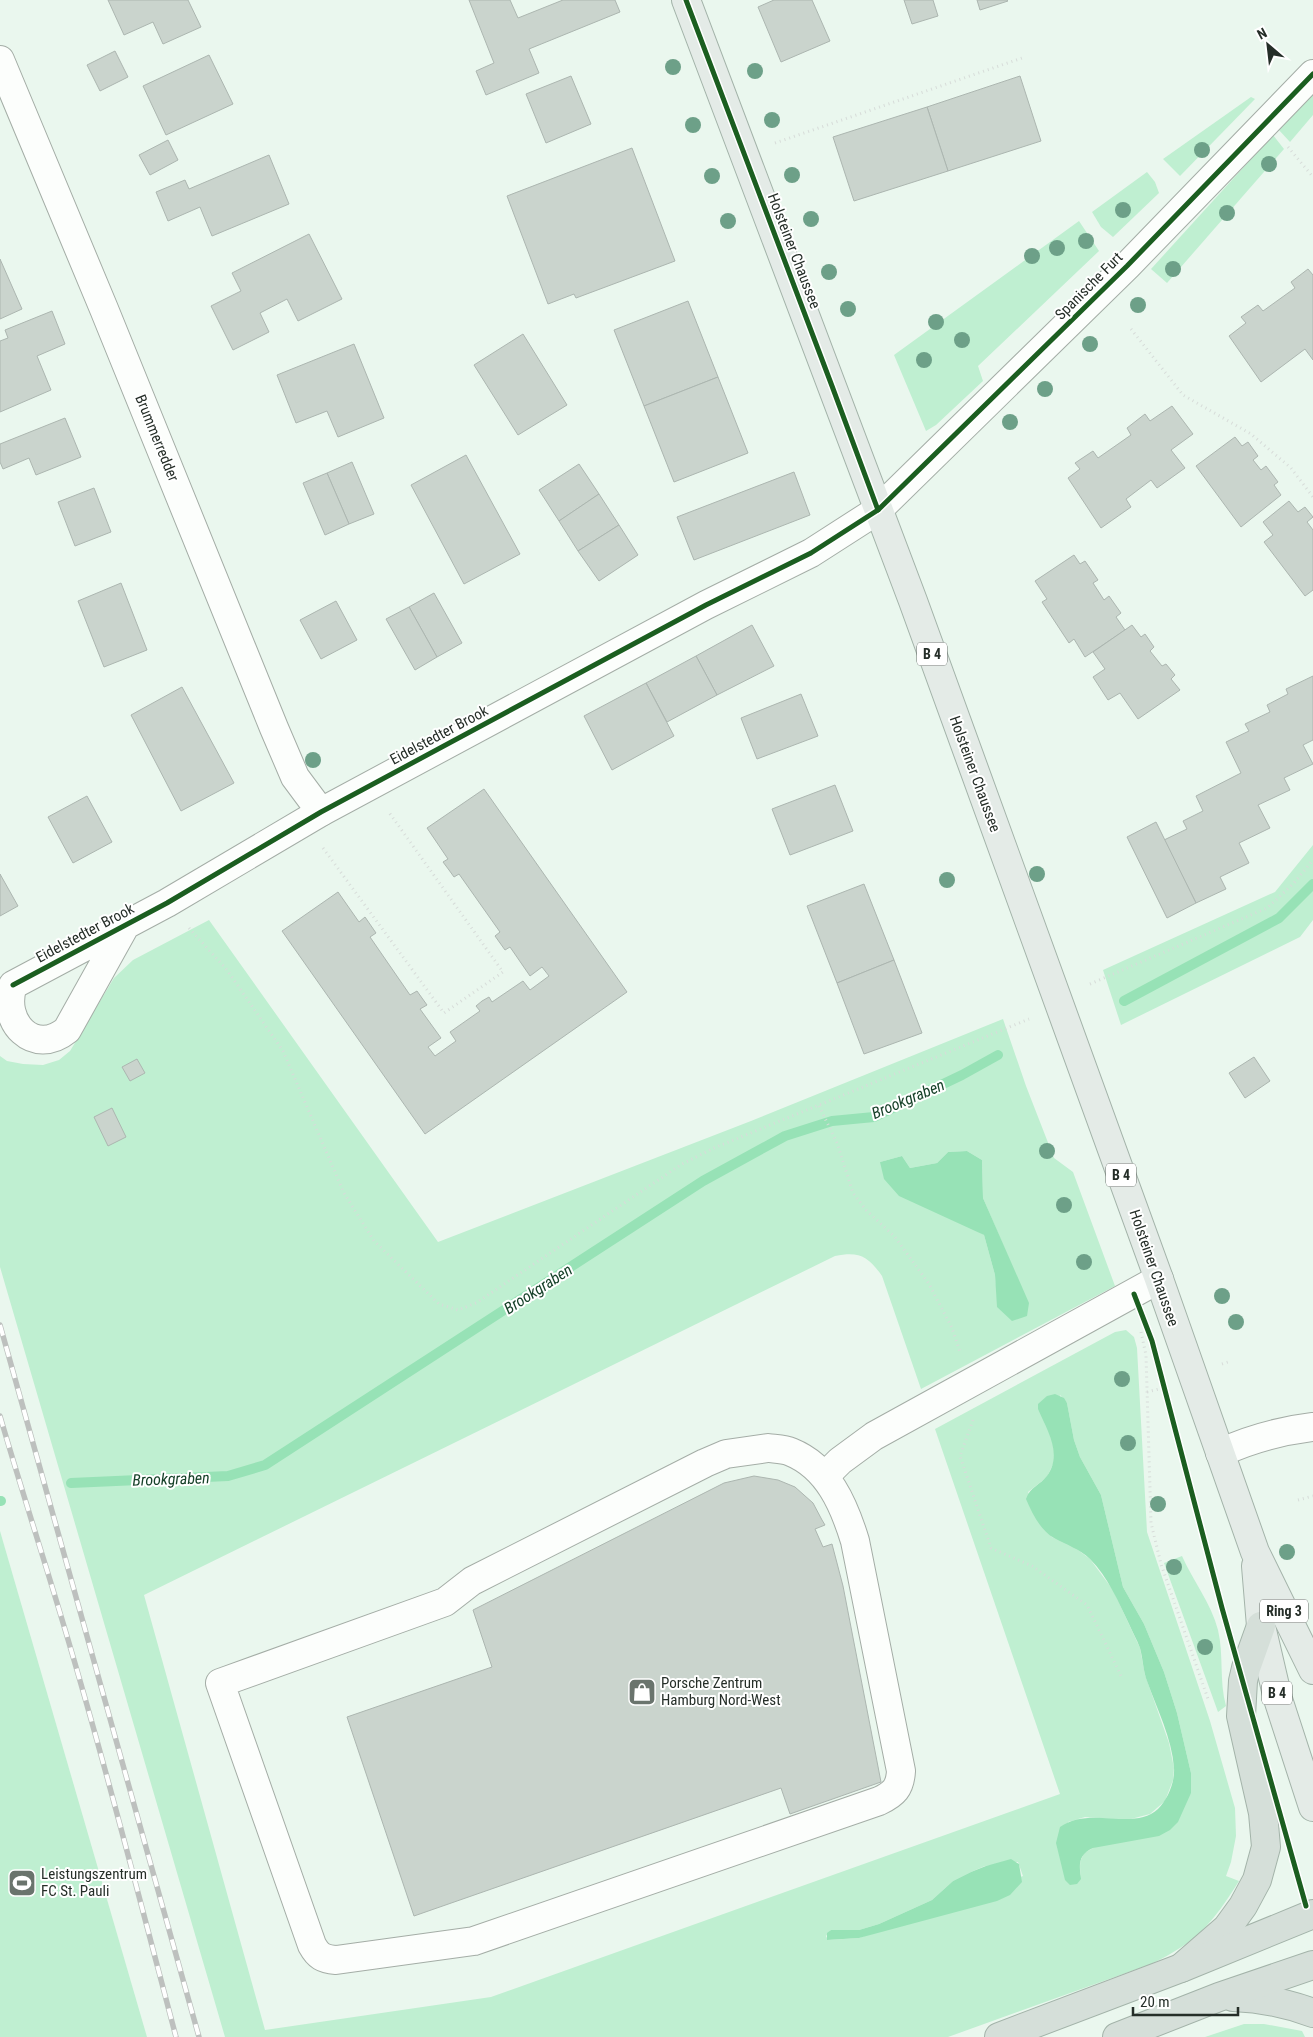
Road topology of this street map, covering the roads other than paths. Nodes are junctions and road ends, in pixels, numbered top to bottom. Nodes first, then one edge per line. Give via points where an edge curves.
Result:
1 (686, 0) edge
2 (0, 60) edge
3 (1313, 74) edge
4 (878, 510) junction
5 (313, 817) junction
6 (125, 926) junction
7 (1159, 1279) junction
8 (1313, 1427) edge
9 (1220, 1453) junction
10 (825, 1476) junction
11 (1255, 1552) junction
12 (1261, 1626) junction
13 (1313, 1670) edge
14 (1313, 1807) edge
15 (1313, 1914) edge
16 (1313, 1965) edge
17 (1181, 1968) junction
18 (1219, 1997) junction
19 (1313, 2013) edge
20 (999, 2037) edge
21 (1117, 2037) edge

1 - 4 main road, Holsteiner Chaussee / B 4
2 - 5 street, Brummerredder
3 - 4 street, Spanische Furt via 1127,266
4 - 5 street, Eidelstedter Brook via 811,553 706,605
4 - 7 main road, Holsteiner Chaussee / B 4
5 - 6 street, Eidelstedter Brook
6 - 6 street, Eidelstedter Brook via 67,1030 52,1040 40,1041 18,1032 6,1012 13,985
7 - 9 main road, Holsteiner Chaussee / B 4
7 - 10 street via 874,1436
8 - 9 street via 1244,1441
9 - 11 main road, Holsteiner Chaussee / B 4
10 - 10 street via 848,1517 856,1541 900,1771 897,1790 879,1801 474,1941 336,1960 325,1960 317,1954 220,1683 445,1602 472,1582 726,1454 768,1448 790,1451
11 - 12 main road, Holsteiner Chaussee / B 4
11 - 13 main road, Holsteiner Chaussee / Ring 3
12 - 14 main road, Holsteiner Chaussee / B 4 via 1278,1699
12 - 17 highway via 1243,1681 1242,1716 1264,1813 1266,1847 1257,1880 1243,1906 1226,1928
15 - 17 highway
16 - 18 highway
17 - 20 highway
18 - 19 highway via 1260,1998
18 - 21 highway

